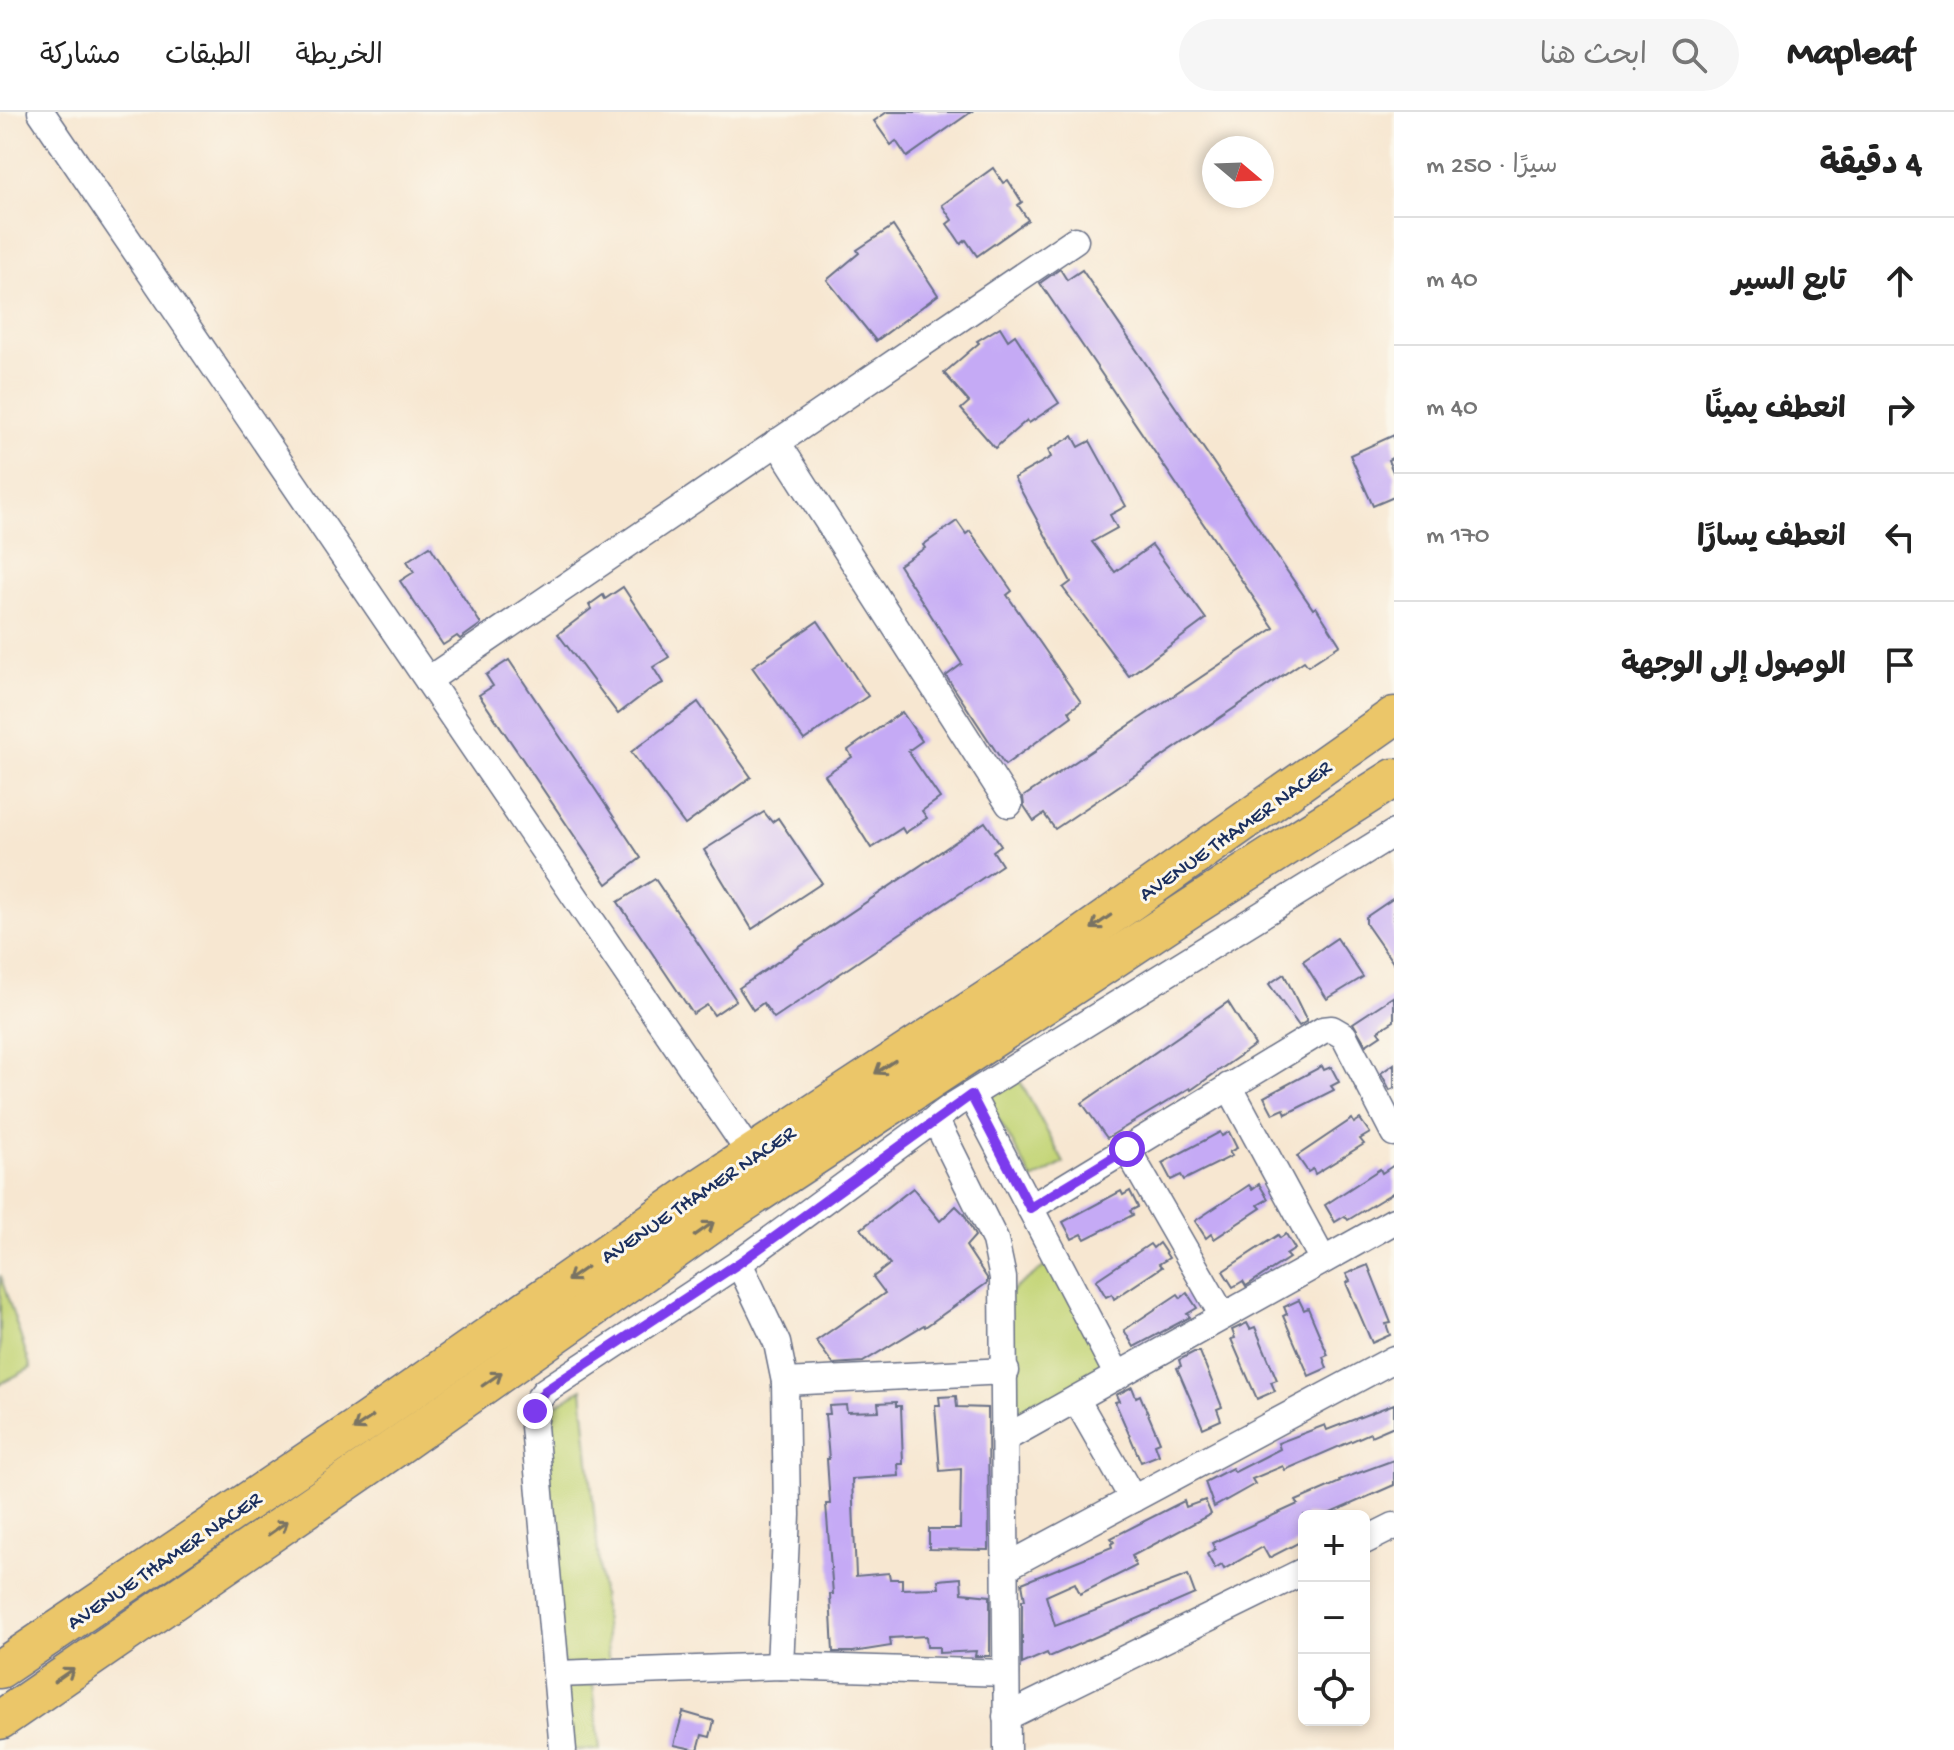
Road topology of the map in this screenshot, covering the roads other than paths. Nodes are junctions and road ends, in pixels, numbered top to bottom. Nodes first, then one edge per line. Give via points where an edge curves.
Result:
1 (41, 112) edge
2 (1075, 240) dead end
3 (777, 442) junction
4 (428, 680) junction
5 (1394, 716) edge
6 (1394, 778) edge
7 (1009, 804) dead end
8 (1394, 833) edge
9 (1229, 1086) junction
10 (971, 1095) junction
11 (935, 1119) junction
12 (1394, 1133) edge
13 (1127, 1149) junction
14 (751, 1155) junction
15 (1030, 1208) junction
16 (1394, 1221) edge
17 (1323, 1260) junction
18 (739, 1263) junction
19 (1223, 1316) junction
20 (1394, 1359) edge
21 (1006, 1371) junction
22 (1118, 1376) junction
23 (785, 1382) junction
24 (1076, 1399) junction
25 (1006, 1438) junction
26 (1133, 1499) junction
27 (1394, 1526) edge
28 (1370, 1538) edge
29 (1006, 1567) junction
30 (1298, 1574) edge
31 (780, 1666) junction
32 (0, 1669) edge
33 (1006, 1673) junction
34 (556, 1674) junction
35 (1006, 1717) junction
36 (0, 1720) edge
37 (563, 1750) edge
38 (1007, 1750) edge

1 - 4 street
2 - 3 street
3 - 4 street
3 - 7 street
4 - 14 street
5 -> 14 highway, AVENUE THAMER NACER via 1046,961
36 -> 6 highway, AVENUE THAMER NACER via 719,1219
8 - 10 street
9 - 12 street via 1332,1029 1344,1036
9 - 13 street
9 - 17 street
10 - 11 street
10 - 15 street
11 - 18 street
11 - 21 street via 1000,1256
13 - 15 street
13 - 19 street
14 -> 32 highway, AVENUE THAMER NACER
15 - 22 street
16 - 17 street
17 - 19 street
18 - 23 street via 777,1343
18 - 34 street via 538,1400 534,1426
19 - 22 street
20 - 26 street
21 - 23 street
21 - 25 street
22 - 24 street
23 - 31 street via 787,1515
24 - 25 street
24 - 26 street
25 - 29 street
26 - 29 street
27 - 28 street
29 - 33 street
30 - 35 street
31 - 33 street
31 - 34 street
33 - 35 street
34 - 37 street
35 - 38 street

